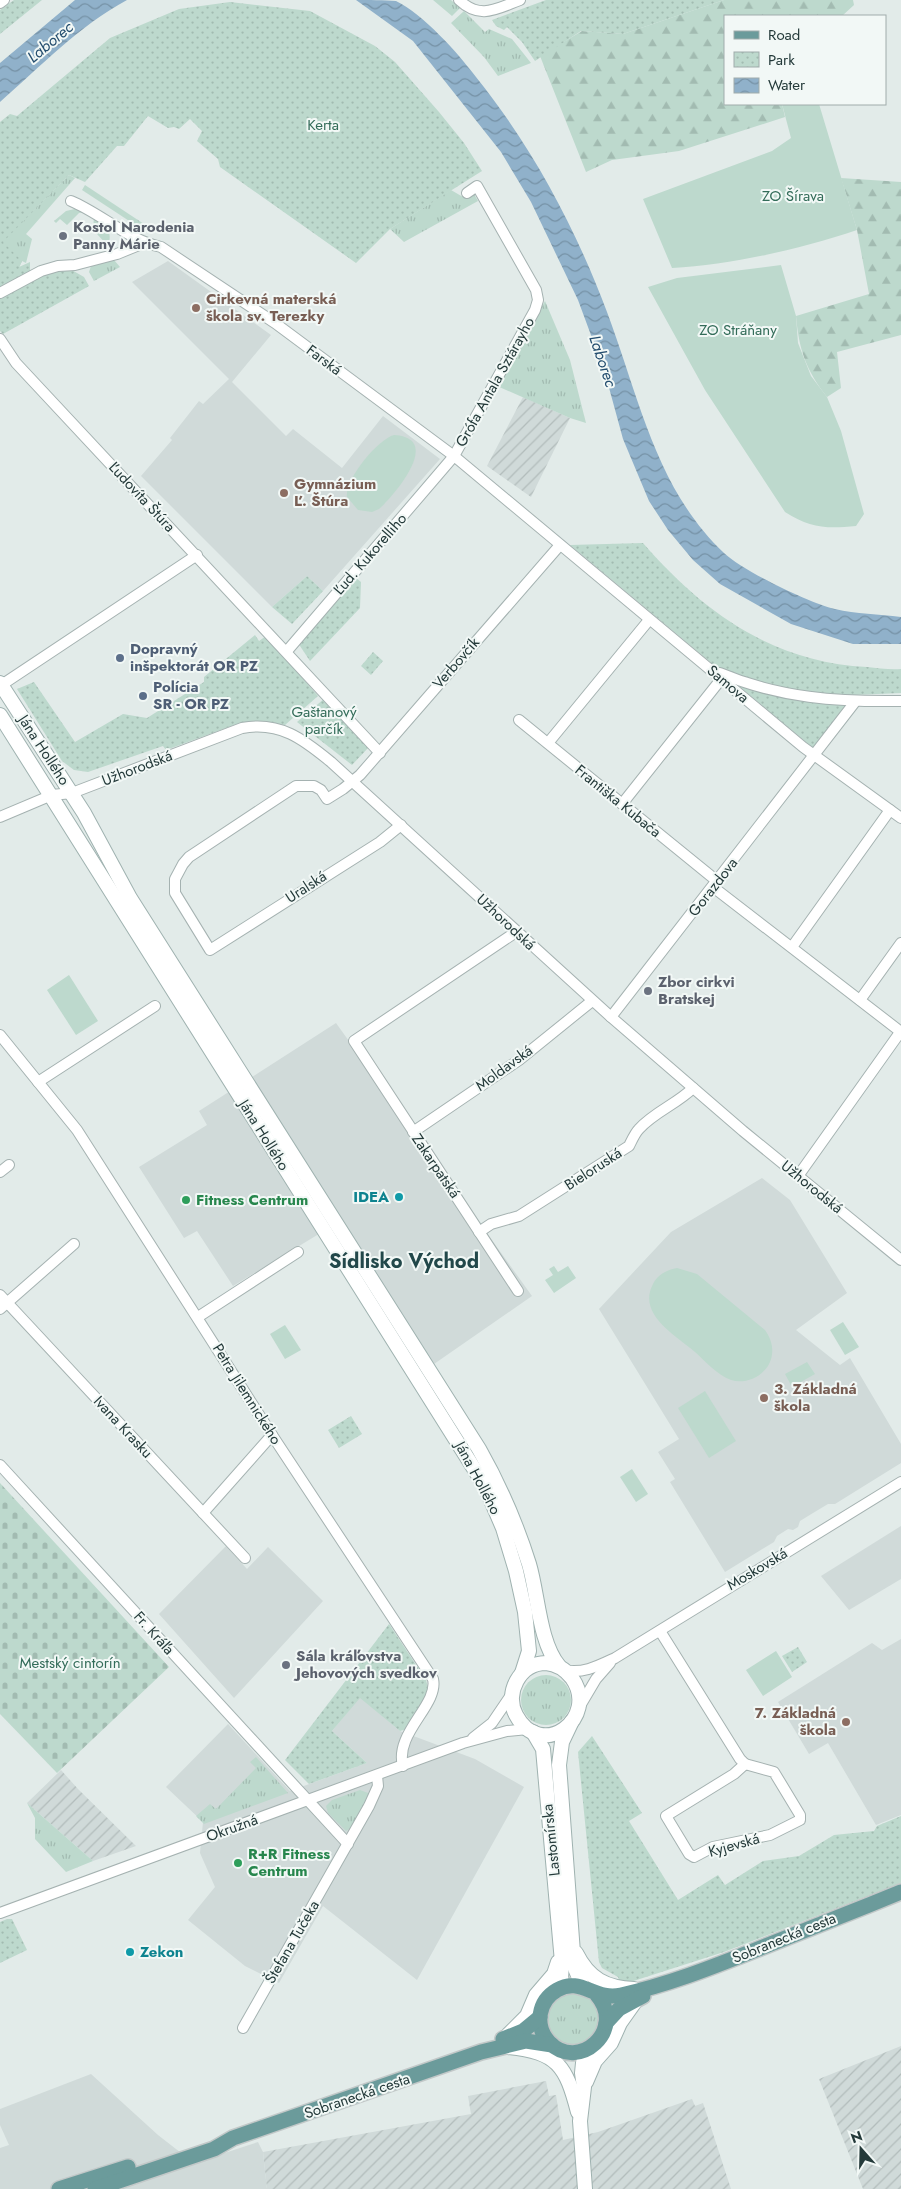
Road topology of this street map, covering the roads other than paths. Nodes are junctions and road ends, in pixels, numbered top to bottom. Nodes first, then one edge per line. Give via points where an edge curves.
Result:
1 (4, 0) edge
2 (459, 0) edge
3 (520, 0) edge
4 (0, 3) edge
5 (466, 193) dead end
6 (71, 201) dead end
7 (144, 244) junction
8 (0, 293) edge
9 (0, 339) edge
10 (454, 456) junction
11 (560, 545) junction
12 (197, 555) junction
13 (649, 620) junction
14 (287, 651) junction
15 (710, 668) junction
16 (722, 678) junction
17 (0, 684) edge
18 (901, 701) edge
19 (856, 702) junction
20 (0, 715) edge
21 (519, 720) dead end
22 (548, 743) junction
23 (380, 753) junction
24 (815, 756) junction
25 (353, 782) junction
26 (72, 793) junction
27 (52, 795) junction
28 (622, 804) junction
29 (890, 810) junction
30 (0, 817) edge
31 (901, 818) edge
32 (401, 824) junction
33 (715, 884) junction
34 (124, 901) junction
35 (516, 932) junction
36 (901, 943) edge
37 (792, 947) junction
38 (210, 950) joint
39 (860, 1000) junction
40 (592, 1001) junction
41 (155, 1006) dead end
42 (611, 1017) junction
43 (901, 1031) edge
44 (0, 1036) edge
45 (38, 1082) junction
46 (693, 1088) junction
47 (413, 1132) junction
48 (9, 1164) dead end
49 (0, 1172) edge
50 (798, 1176) junction
51 (479, 1232) junction
52 (74, 1244) dead end
53 (298, 1252) dead end
54 (901, 1260) edge
55 (518, 1291) dead end
56 (2, 1302) edge
57 (198, 1317) junction
58 (272, 1435) junction
59 (0, 1465) edge
60 (901, 1482) edge
61 (203, 1513) junction
62 (509, 1525) junction
63 (245, 1558) dead end
64 (660, 1631) junction
65 (615, 1658) junction
66 (562, 1668) junction
67 (522, 1673) junction
68 (512, 1692) junction
69 (575, 1715) junction
70 (530, 1731) junction
71 (463, 1743) junction
72 (745, 1764) junction
73 (403, 1766) junction
74 (377, 1776) junction
75 (308, 1800) junction
76 (348, 1844) junction
77 (561, 1871) junction
78 (901, 1892) edge
79 (0, 1913) edge
80 (575, 1950) junction
81 (560, 1951) junction
82 (583, 1987) junction
83 (555, 1991) junction
84 (639, 1994) junction
85 (597, 1995) junction
86 (540, 2017) junction
87 (606, 2023) junction
88 (243, 2028) dead end
89 (506, 2043) junction
90 (592, 2047) junction
91 (557, 2048) junction
92 (578, 2089) junction
93 (232, 2138) junction
94 (59, 2189) edge
95 (95, 2189) edge
96 (585, 2189) edge

1 - 4 street
2 - 3 street via 472,10 485,12
5 - 10 street, Grófa Antala Sztárayho via 478,186 536,290 538,300
6 - 7 street, Farská via 94,211
7 - 8 street via 75,265 58,266 30,276
7 - 10 street, Farská via 161,247 275,323
9 - 12 street, Ľudovíta Štúra via 16,363
10 - 11 street, Farská
10 - 14 street, Ľud. Kukorelliho
11 - 13 street, Samova
11 - 23 street, Verbovčík
12 - 14 street, Ľudovíta Štúra
12 - 17 street
13 - 15 street, Samova
13 - 22 street
14 - 23 street
15 - 16 street, Samova
15 - 19 street via 762,689
16 - 24 street, Samova
16 - 28 street
17 - 26 street, Jána Hollého
18 - 19 street
19 - 24 street, Gorazdova
20 - 27 street, Jána Hollého
21 - 22 street, Františka Kubača
22 - 28 street, Františka Kubača
23 - 25 street, Verbovčík
24 - 29 street, Samova
24 - 33 street, Gorazdova
25 - 26 street, Užhorodská via 318,751 285,730 254,726
25 - 32 street, Užhorodská
25 - 38 street, Verbovčík via 327,799 314,786 296,786 189,857 178,870 175,893
26 - 27 street, Jána Hollého
26 - 34 street, Jána Hollého
27 - 30 street
27 - 34 street, Jána Hollého
28 - 33 street, Františka Kubača
29 - 31 street, Samova
29 - 37 street
32 - 35 street, Užhorodská
32 - 38 street, Uralská via 380,842
33 - 37 street, Františka Kubača
33 - 42 street, Gorazdova
34 - 62 street, Jána Hollého via 434,1390 492,1472
35 - 40 street, Užhorodská
35 - 47 street, Zakarpatská via 354,1041
36 - 39 street
37 - 39 street, Františka Kubača
39 - 43 street, Františka Kubača
40 - 42 street, Užhorodská
40 - 47 street, Moldavská via 518,1060
41 - 45 street
42 - 46 street, Užhorodská
43 - 50 street
44 - 45 street, Petra Jilemnického
45 - 57 street, Petra Jilemnického via 77,1130
46 - 50 street, Užhorodská
46 - 51 street, Bieloruská via 645,1123 629,1146 519,1216 491,1224
47 - 51 street, Zakarpatská
48 - 49 street
50 - 54 street, Užhorodská
51 - 55 street, Zakarpatská
52 - 56 street
53 - 57 street
56 - 61 street, Ivana Krasku
57 - 58 street, Petra Jilemnického
58 - 61 street
58 - 73 street, Petra Jilemnického via 433,1679 433,1690 405,1740 400,1757
59 - 75 street, Fr. Kráľa
60 - 64 street, Moskovská
61 - 63 street, Ivana Krasku
62 - 66 street, Jána Hollého via 529,1566 549,1650
62 - 67 street, Jána Hollého via 530,1651
64 - 65 street, Moskovská
64 - 72 street
65 - 66 street via 581,1671
65 - 69 street via 596,1679
66 - 67 street via 542,1663
66 - 69 street via 577,1688
67 - 68 street
68 - 70 street via 515,1713
68 - 71 street via 492,1723
69 - 70 street via 562,1731 552,1736
69 - 77 street via 562,1742 559,1765
70 - 71 street via 507,1732
70 - 77 street, Lastomírska via 543,1749
71 - 73 street, Okružná
72 - 72 street, Kyjevská via 774,1772 800,1820 770,1835 713,1847 694,1857 666,1816
73 - 74 street, Okružná
74 - 75 street, Okružná
74 - 76 street, Štefana Tučeka via 376,1791
75 - 76 street, Fr. Kráľa
75 - 79 street, Okružná
76 - 88 street, Štefana Tučeka
77 - 80 street
77 - 81 street, Lastomírska
78 - 84 main road, Sobranecká cesta
80 - 82 street via 574,1966
80 - 84 street via 587,1971 600,1982
81 - 83 street, Lastomírska via 563,1968
81 - 89 street via 557,1969 536,1995 527,2016
82 - 83 main road via 569,1986
82 - 85 main road
83 - 86 main road via 544,2002
84 - 85 main road, Sobranecká cesta
84 - 87 main road
84 - 92 street
85 - 87 main road via 605,2008
86 - 89 main road
86 - 91 main road via 542,2032
87 - 90 main road via 602,2036
89 - 91 main road via 526,2041
89 - 92 street via 546,2055 559,2065
89 - 93 main road, Sobranecká cesta
90 - 91 main road via 578,2052
90 - 92 street via 584,2063
91 - 92 street
92 - 96 street
93 - 94 main road, Sobranecká cesta
93 - 95 main road, Sobranecká cesta via 214,2149

